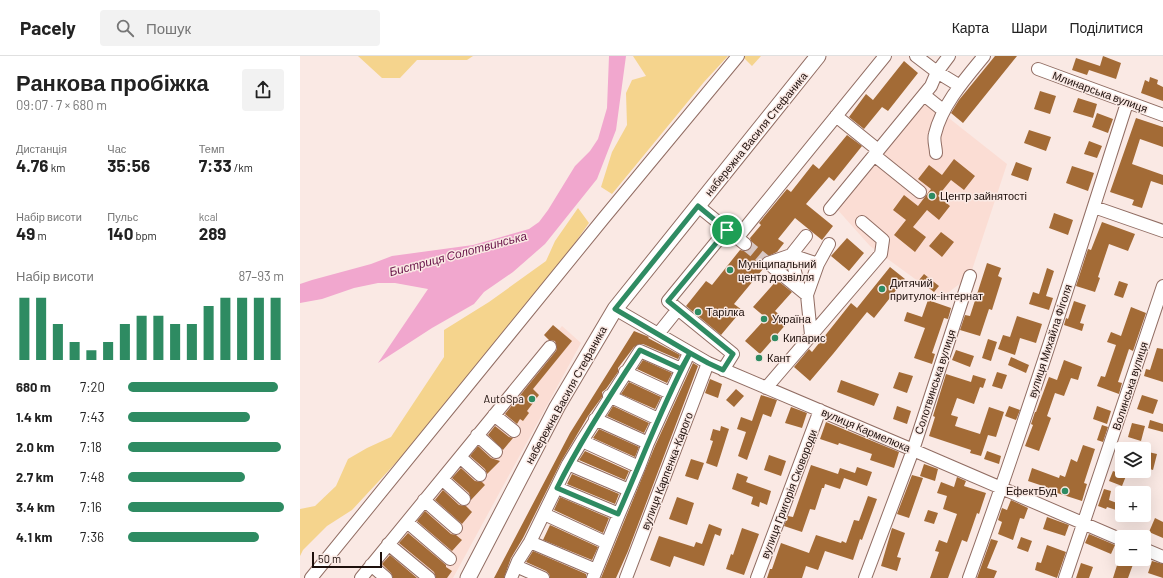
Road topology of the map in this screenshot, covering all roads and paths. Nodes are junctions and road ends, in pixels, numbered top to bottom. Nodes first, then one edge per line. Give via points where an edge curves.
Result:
1 (738, 56) edge
2 (818, 56) edge
3 (885, 56) edge
4 (916, 56) edge
5 (950, 56) edge
6 (984, 56) edge
7 (1038, 69) dead end
8 (937, 72) junction
9 (960, 86) junction
10 (924, 95) junction
11 (1127, 103) junction
12 (944, 111) junction
13 (1163, 115) edge
14 (836, 116) junction
15 (876, 152) junction
16 (936, 153) dead end
17 (920, 192) dead end
18 (698, 206) junction
19 (1094, 207) junction
20 (830, 209) dead end
21 (862, 222) dead end
22 (727, 230) junction
23 (1163, 232) edge
24 (806, 236) dead end
25 (829, 244) dead end
26 (791, 255) junction
27 (818, 264) junction
28 (970, 276) dead end
29 (1163, 286) edge
30 (803, 291) junction
31 (678, 308) junction
32 (615, 309) junction
33 (658, 334) junction
34 (811, 335) junction
35 (550, 347) dead end
36 (690, 353) junction
37 (708, 363) junction
38 (681, 369) junction
39 (723, 370) junction
40 (625, 372) junction
41 (766, 388) junction
42 (670, 393) junction
43 (609, 396) junction
44 (820, 410) junction
45 (494, 415) junction
46 (594, 419) junction
47 (658, 419) junction
48 (514, 431) dead end
49 (477, 436) junction
50 (582, 441) junction
51 (648, 443) junction
52 (913, 450) junction
53 (496, 452) dead end
54 (460, 457) junction
55 (568, 464) junction
56 (639, 467) junction
57 (480, 476) dead end
58 (442, 479) junction
59 (557, 488) junction
60 (1001, 489) junction
61 (629, 490) junction
62 (464, 499) dead end
63 (424, 500) junction
64 (544, 514) junction
65 (618, 514) junction
66 (407, 522) junction
67 (1084, 524) junction
68 (456, 528) dead end
69 (1115, 537) edge
70 (530, 542) junction
71 (607, 543) junction
72 (388, 544) junction
73 (1151, 552) edge
74 (1163, 557) edge
75 (450, 559) dead end
76 (371, 565) junction
77 (516, 566) junction
78 (595, 574) edge
79 (311, 578) edge
80 (361, 578) edge
81 (386, 578) edge
82 (429, 578) edge
83 (468, 578) edge
84 (510, 578) edge
85 (543, 578) edge
86 (626, 578) edge
87 (757, 578) edge
88 (865, 578) edge
89 (969, 578) edge
90 (1066, 578) edge

1 - 79 street
2 - 18 main road, набережна Василя Стефаника
3 - 14 street
4 - 8 street
5 - 8 street
6 - 9 street
7 - 11 street, Млинарська вулиця
8 - 9 street
8 - 10 street
9 - 12 street
10 - 12 street
10 - 15 street
11 - 13 street, Млинарська вулиця
11 - 19 street, вулиця Михайла Фіголя
12 - 16 street via 934,136
14 - 15 street
14 - 22 street via 741,241
15 - 17 street
15 - 20 street
18 - 22 street
18 - 32 main road, набережна Василя Стефаника
19 - 23 street
19 - 60 street, вулиця Михайла Фіголя
21 - 34 street via 883,240 881,254
22 - 31 street via 668,301
24 - 26 street
25 - 27 street
26 - 27 street
26 - 30 street
26 - 30 street via 768,263
27 - 30 street
28 - 52 street, Солотвинська вулиця
29 - 67 street, Волинська вулиця
30 - 34 street
31 - 33 street
31 - 39 street via 733,354
32 - 33 street, вулиця Кармелюка
32 - 83 main road, набережна Василя Стефаника via 557,408
33 - 36 street, вулиця Кармелюка
34 - 41 street
35 - 45 street
36 - 37 street, вулиця Кармелюка
36 - 38 street
37 - 39 street, вулиця Кармелюка
37 - 86 street, вулиця Карпенка-Карого
38 - 40 street via 640,350
38 - 42 street
39 - 41 street, вулиця Кармелюка
40 - 42 street
40 - 43 street
41 - 44 street, вулиця Кармелюка
42 - 47 street
43 - 46 street
43 - 47 street
44 - 52 street, вулиця Кармелюка
44 - 87 street, вулиця Григорія Сковороди
45 - 48 street
45 - 49 street
46 - 50 street
46 - 51 street
47 - 51 street
49 - 53 street
49 - 54 street
50 - 55 street
50 - 56 street
51 - 56 street
52 - 60 street, вулиця Кармелюка
52 - 88 street, Солотвинська вулиця
54 - 57 street
54 - 58 street
55 - 59 street
55 - 61 street
56 - 61 street
58 - 62 street
58 - 63 street
59 - 64 street
59 - 65 street
60 - 67 street, вулиця Кармелюка
60 - 89 street, вулиця Михайла Фіголя
61 - 65 street
63 - 66 street
63 - 68 street
64 - 70 street
64 - 71 street
65 - 71 street
66 - 72 street
66 - 75 street
67 - 69 street, вулиця Кармелюка
67 - 90 street, Волинська вулиця
70 - 77 street
70 - 78 street
71 - 78 street
72 - 76 street
72 - 82 street
73 - 74 street
76 - 80 street
76 - 81 street
77 - 84 street
77 - 85 street

